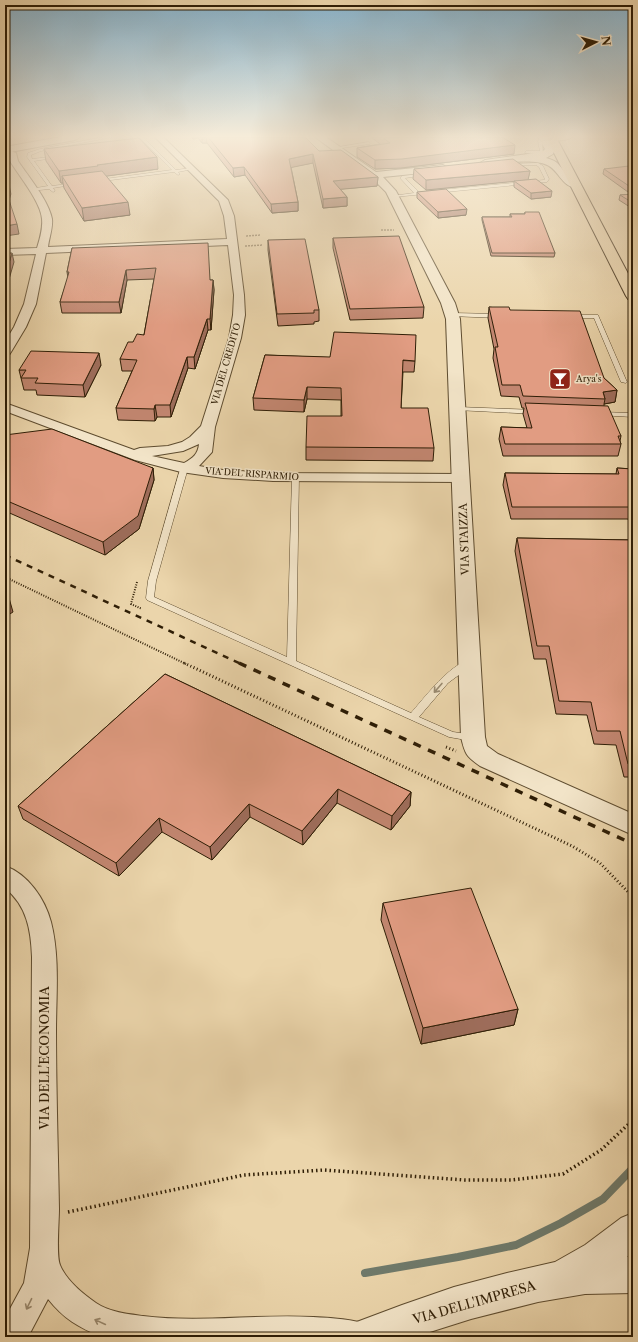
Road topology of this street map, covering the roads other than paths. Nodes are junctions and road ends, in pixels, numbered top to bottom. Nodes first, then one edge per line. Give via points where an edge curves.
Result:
1 (39, 200) edge
2 (223, 200) edge
3 (396, 200) edge
4 (584, 200) edge
5 (236, 239) junction
6 (43, 250) junction
7 (5, 252) edge
8 (633, 296) edge
9 (452, 315) junction
10 (505, 316) edge
11 (566, 316) edge
12 (5, 352) edge
13 (624, 382) dead end
14 (5, 407) edge
15 (458, 409) junction
16 (541, 412) edge
17 (595, 414) edge
18 (633, 415) edge
19 (208, 427) junction
20 (184, 445) junction
21 (206, 449) junction
22 (122, 450) junction
23 (182, 468) junction
24 (242, 475) junction
25 (296, 477) junction
26 (461, 478) junction
27 (291, 663) junction
28 (469, 664) junction
29 (413, 718) junction
30 (473, 737) junction
31 (633, 825) edge
32 (5, 875) edge
33 (633, 1230) edge
34 (44, 1254) junction
35 (633, 1275) edge
36 (560, 1279) junction
37 (363, 1336) edge
38 (10, 1337) edge
39 (408, 1337) edge

1 - 6 street via 47,218
2 - 5 street, VIA DEL CREDITO
3 - 9 street, VIA STAIZZA
4 - 8 main road
5 - 6 street
5 - 19 street, VIA DEL CREDITO via 239,315 232,349
6 - 7 street
6 - 12 street via 30,304
9 - 10 lane
9 - 15 street, VIA STAIZZA
11 - 13 lane via 596,316
14 - 22 street, VIA DEL RISPARMIO
15 - 16 lane
15 - 26 street, VIA STAIZZA
17 - 18 lane
19 - 20 street via 201,436
19 - 21 street, VIA DEL CREDITO
20 - 22 street via 158,452
20 - 23 street via 179,451
21 - 23 street via 198,460
21 - 24 street via 207,454 216,463
22 - 23 street, VIA DEL RISPARMIO
23 - 24 street, VIA DEL RISPARMIO
23 - 27 lane via 152,581 150,598
24 - 25 street, VIA DEL RISPARMIO
25 - 26 street, VIA DEL RISPARMIO
25 - 27 lane
26 - 28 street, VIA STAIZZA
27 - 29 lane
28 -> 29 lane via 454,672 441,684
28 - 30 street, VIA STAIZZA
29 - 30 lane via 452,735
30 - 31 street, VIA STAIZZA via 476,750 489,760
32 - 34 street, VIA DELL'ECONOMIA via 33,904 42,929
33 - 36 street, VIA DELL'IMPRESA via 598,1258
37 -> 34 street, VIA DELL'ECONOMIA via 287,1332 168,1336 122,1330 91,1318 66,1297 48,1273
34 -> 38 street, VIA DELL'ECONOMIA via 37,1288
35 - 36 street, VIA DELL'IMPRESA
36 - 37 street, VIA DELL'IMPRESA via 479,1298
37 - 39 street, VIA DELL'IMPRESA

